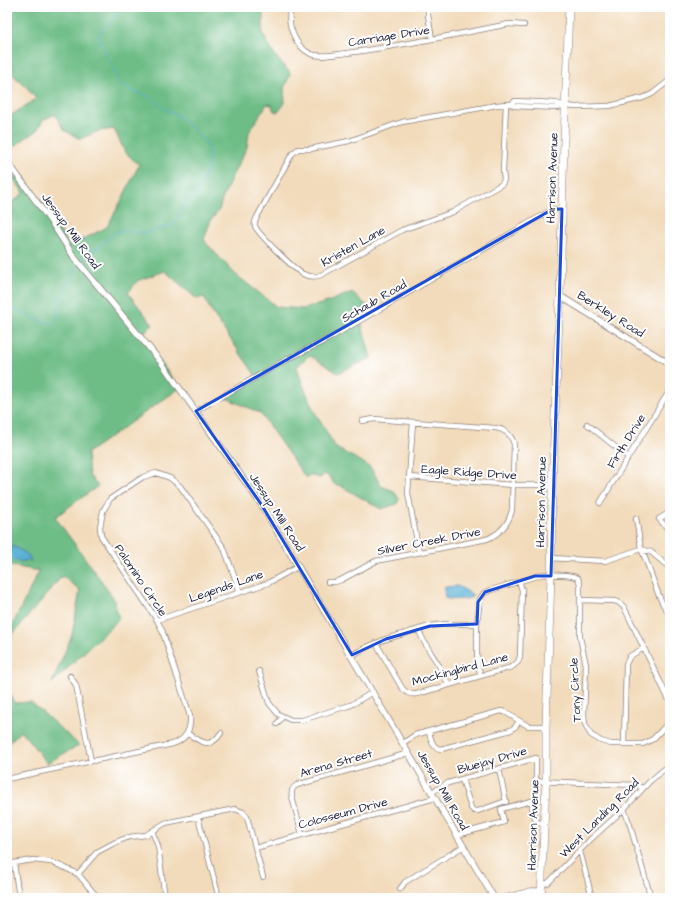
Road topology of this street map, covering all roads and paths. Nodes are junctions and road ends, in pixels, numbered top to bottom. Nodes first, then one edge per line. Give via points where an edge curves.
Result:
1 (291, 7) edge
2 (428, 7) edge
3 (570, 7) edge
4 (524, 25) dead end
5 (432, 39) junction
6 (670, 80) edge
7 (509, 104) junction
8 (565, 106) junction
9 (7, 161) edge
10 (562, 209) junction
11 (560, 296) junction
12 (670, 364) edge
13 (670, 390) edge
14 (196, 411) junction
15 (362, 421) dead end
16 (413, 422) junction
17 (587, 424) dead end
18 (628, 457) junction
19 (409, 478) junction
20 (513, 485) junction
21 (552, 485) junction
22 (600, 503) dead end
23 (670, 512) edge
24 (636, 518) dead end
25 (670, 531) edge
26 (641, 549) junction
27 (418, 552) junction
28 (550, 558) junction
29 (299, 566) junction
30 (670, 568) edge
31 (551, 576) junction
32 (519, 581) junction
33 (328, 582) dead end
34 (240, 592) junction
35 (581, 600) junction
36 (670, 614) edge
37 (157, 620) junction
38 (477, 624) junction
39 (419, 630) junction
40 (376, 643) junction
41 (644, 648) junction
42 (352, 655) junction
43 (259, 671) dead end
44 (481, 675) junction
45 (70, 676) dead end
46 (448, 685) junction
47 (373, 692) junction
48 (670, 702) edge
49 (282, 717) junction
50 (518, 721) junction
51 (670, 721) edge
52 (277, 724) dead end
53 (546, 726) junction
54 (429, 732) junction
55 (187, 733) junction
56 (221, 733) dead end
57 (403, 742) junction
58 (624, 744) junction
59 (409, 753) junction
60 (91, 761) junction
61 (670, 766) edge
62 (499, 769) junction
63 (7, 779) edge
64 (462, 779) junction
65 (536, 781) junction
66 (546, 782) junction
67 (643, 788) junction
68 (434, 795) junction
69 (535, 800) junction
70 (506, 801) junction
71 (499, 803) junction
72 (508, 807) junction
73 (501, 809) junction
74 (624, 809) junction
75 (198, 817) junction
76 (544, 826) junction
77 (152, 831) junction
78 (302, 834) junction
79 (457, 836) junction
80 (464, 846) junction
81 (256, 848) junction
82 (580, 851) junction
83 (14, 863) junction
84 (7, 864) edge
85 (78, 874) junction
86 (263, 877) dead end
87 (400, 889) dead end
88 (542, 891) edge
89 (19, 898) edge
90 (98, 898) edge
91 (166, 898) edge
92 (219, 898) edge
93 (494, 898) edge
94 (506, 898) edge
95 (592, 898) edge
96 (651, 898) edge

1 - 5 street, Carriage Drive via 291,32 310,54 322,56
2 - 5 street
3 - 8 main road, Harrison Avenue
4 - 5 street, Carriage Drive via 509,24
6 - 8 street, Kristen Lane via 650,95 632,102 601,107
7 - 7 street, Kristen Lane via 504,181 501,185 453,212 405,228 321,276 306,276 299,272 255,227 258,215 292,154 297,150 349,141 418,118
7 - 8 street, Kristen Lane via 557,108
8 - 10 main road, Harrison Avenue
9 - 14 street, Jessup Mill Road via 74,257 150,347
10 - 11 main road, Harrison Avenue
10 - 14 street, Schaub Road via 553,209 328,339
11 - 12 street, Berkley Road
11 - 21 main road, Harrison Avenue
13 - 18 street, Firth Drive
14 - 29 street, Jessup Mill Road via 262,504
15 - 16 street, Silver Creek Drive via 374,419
16 - 19 street
16 - 20 street, Silver Creek Drive via 506,431 514,444
17 - 18 street
18 - 22 street, Firth Drive
19 - 20 street, Eagle Ridge Drive
19 - 27 street via 408,500
20 - 21 street, Eagle Ridge Drive
20 - 27 street, Silver Creek Drive via 511,516 503,528 493,536
21 - 28 main road, Harrison Avenue
23 - 25 street via 660,519
24 - 26 street
26 - 28 street via 605,560
26 - 30 street via 651,552
26 - 36 street via 663,604
27 - 33 street, Silver Creek Drive via 376,561 341,580
28 - 31 main road, Harrison Avenue
29 - 34 street, Legends Lane via 268,583
29 - 42 street, Jessup Mill Road
31 - 32 street via 543,574
31 - 35 street, Tony Circle via 570,575 578,578
31 - 53 main road, Harrison Avenue
32 - 38 street via 484,594 478,602
32 - 44 street, Mockingbird Lane via 522,590 519,660 512,667
34 - 37 street, Legends Lane
34 - 37 street, Palomino Circle via 224,548 180,486 164,475 149,475 110,499 103,511 100,527 104,542
35 - 41 street via 614,601 621,604
35 - 58 street, Tony Circle via 580,637 586,665 585,724 595,738 612,744
37 - 55 street, Palomino Circle via 190,716
38 - 39 street via 445,624
38 - 44 street via 477,660
39 - 40 street
39 - 46 street
40 - 42 street
40 - 46 street, Mockingbird Lane via 406,692 415,694
41 - 48 street
41 - 58 street via 630,656 626,664
42 - 47 street, Jessup Mill Road
43 - 49 street via 269,704
44 - 46 street, Mockingbird Lane
45 - 60 street via 76,685
47 - 49 street via 351,705 302,720
47 - 57 street, Jessup Mill Road
49 - 52 street
50 - 53 street via 531,727
50 - 54 street via 501,711
50 - 54 street via 510,730 441,749 433,745
51 - 58 street, Tony Circle via 648,743
53 - 66 main road, Harrison Avenue
54 - 57 street via 415,735
55 - 56 street via 209,743 215,741
55 - 60 street via 183,739 173,744
57 - 59 street, Jessup Mill Road
59 - 68 street, Jessup Mill Road
59 - 78 street, Arena Street via 293,787 291,792
60 - 63 street
61 - 67 street, West Landing Road via 657,774
62 - 64 street, Bluejay Drive
62 - 65 street, Bluejay Drive via 536,758
62 - 70 street
64 - 68 street, Bluejay Drive via 444,784
64 - 71 street via 474,811
65 - 66 street
65 - 69 street
66 - 67 street via 635,785
66 - 76 main road, Harrison Avenue
67 - 74 street, West Landing Road
68 - 78 street, Colosseum Drive
68 - 79 street, Jessup Mill Road
69 - 72 street
69 - 76 street via 532,808 534,818
70 - 71 street
70 - 72 street
71 - 73 street
72 - 73 street
73 - 79 street via 503,823
74 - 82 street, West Landing Road
74 - 96 street
75 - 77 street via 165,823
75 - 81 street via 235,809 243,812
75 - 92 street
76 - 88 main road, Harrison Avenue
77 - 85 street via 106,846 97,852
77 - 91 street via 158,846
78 - 81 street, Colosseum Drive
79 - 80 street, Jessup Mill Road
80 - 87 street via 413,876
80 - 93 street, Jessup Mill Road
81 - 86 street
82 - 88 street, West Landing Road
82 - 95 street
83 - 84 street
83 - 85 street via 42,861
83 - 89 street
85 - 90 street
88 - 94 street via 531,891

